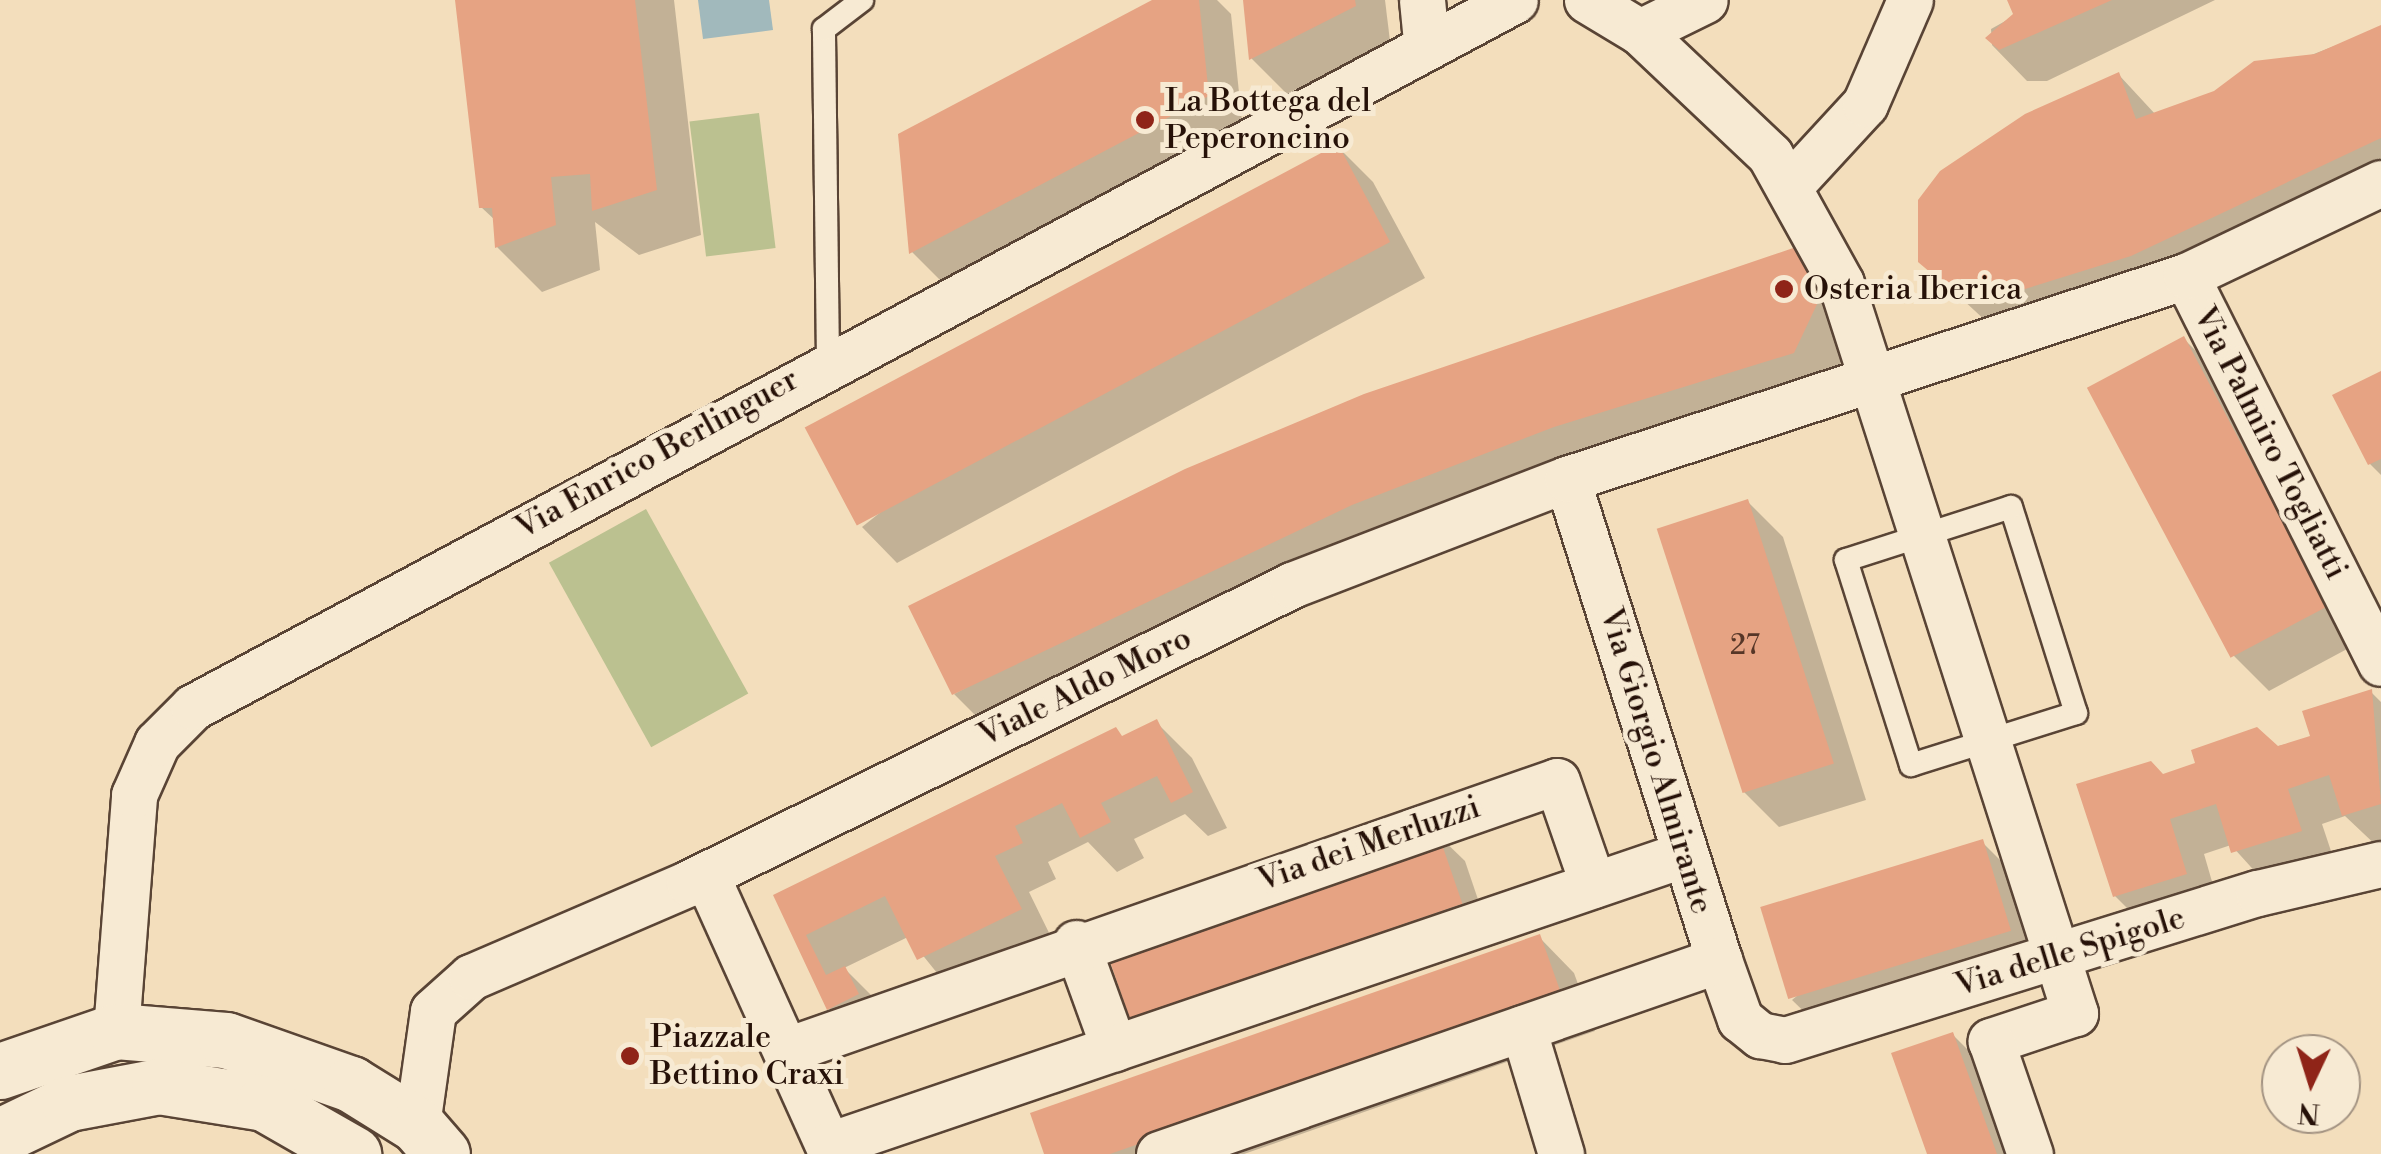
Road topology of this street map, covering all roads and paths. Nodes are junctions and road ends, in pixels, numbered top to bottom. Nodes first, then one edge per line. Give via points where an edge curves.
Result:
1 (862, 0) edge
2 (1515, 0) edge
3 (1587, 0) edge
4 (1705, 0) edge
5 (1910, 0) edge
6 (1424, 20) edge
7 (1640, 32) junction
8 (1793, 182) junction
9 (2381, 183) edge
10 (2186, 276) junction
11 (828, 361) junction
12 (1873, 379) junction
13 (1567, 478) junction
14 (1923, 535) junction
15 (2381, 663) edge
16 (1989, 740) junction
17 (1685, 854) junction
18 (2381, 864) edge
19 (706, 874) junction
20 (1592, 885) junction
21 (1076, 943) junction
22 (2058, 955) junction
23 (1719, 960) junction
24 (1523, 1028) junction
25 (116, 1031) junction
26 (1760, 1035) joint
27 (1114, 1048) junction
28 (790, 1050) junction
29 (0, 1071) edge
30 (0, 1136) edge
31 (429, 1140) edge
32 (830, 1150) edge
33 (353, 1154) edge
34 (1159, 1154) edge
35 (1561, 1154) edge
36 (2030, 1154) edge

1 - 11 lane via 824,29
2 - 6 street, Via Enrico Berlinguer
3 - 7 street
4 - 7 street
5 - 8 street via 1864,104
6 - 11 street, Via Enrico Berlinguer
7 - 8 street
8 - 12 street
9 - 10 street, Viale Aldo Moro
10 - 12 street, Viale Aldo Moro
10 - 15 street, Via Palmiro Togliatti
11 - 25 street, Via Enrico Berlinguer via 214,692 173,723 143,766 128,824
12 - 13 street, Viale Aldo Moro
12 - 14 street
13 - 17 street, Via Giorgio Almirante
13 - 19 street, Viale Aldo Moro via 1292,585
14 - 16 street
14 - 16 lane via 1846,560 1912,764
14 - 16 lane via 2011,507 2076,713
16 - 22 street
17 - 20 street
17 - 23 street, Via Giorgio Almirante
18 - 22 street, Via delle Spigole
19 - 28 street
19 - 31 street, Viale Aldo Moro via 456,984 426,1032
20 - 21 street, Via dei Merluzzi via 1557,780
20 - 27 street
21 - 27 street
21 - 28 street, Via dei Merluzzi
22 - 26 street, Via delle Spigole via 1785,1040
22 - 36 street via 2075,1013 1991,1041
23 - 24 street
23 - 26 street, Via Giorgio Almirante via 1740,1019
24 - 34 street
24 - 35 street
25 - 29 street
25 - 31 street via 272,1053 351,1084
27 - 32 street
28 - 32 street
30 - 33 street via 83,1099 159,1086 264,1102

